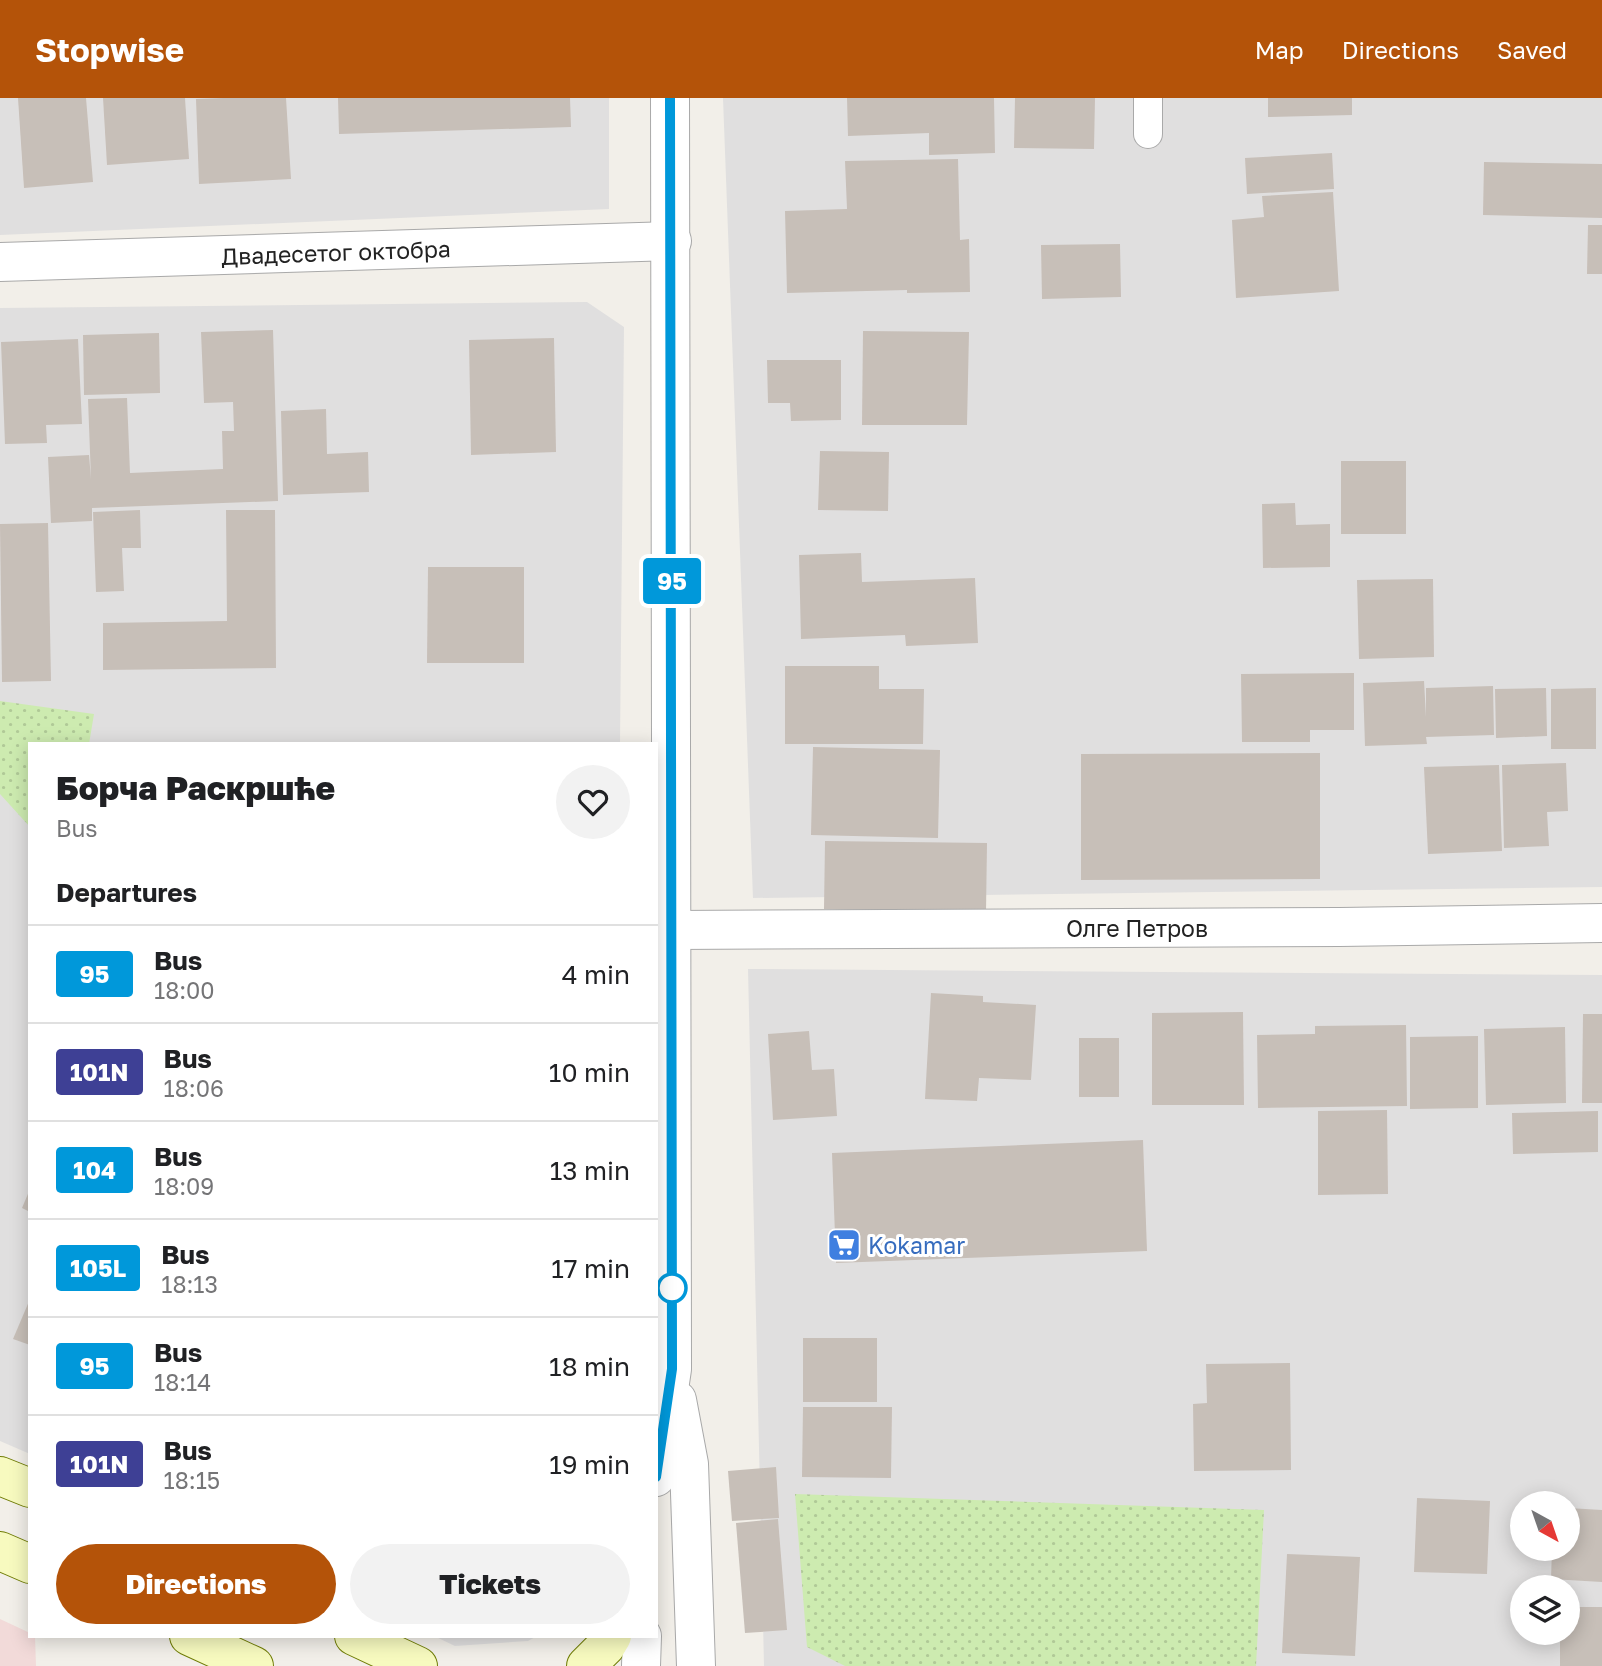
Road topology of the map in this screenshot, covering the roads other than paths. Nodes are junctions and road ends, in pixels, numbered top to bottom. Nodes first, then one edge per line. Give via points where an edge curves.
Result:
1 (670, 98) edge
2 (1148, 98) edge
3 (1148, 134) dead end
4 (672, 240) junction
5 (0, 262) edge
6 (1602, 923) edge
7 (673, 930) junction
8 (672, 1369) junction
9 (658, 1464) edge
10 (0, 1476) edge
11 (28, 1487) edge
12 (0, 1551) edge
13 (28, 1562) edge
14 (193, 1638) edge
15 (358, 1638) edge
16 (611, 1638) edge
17 (642, 1638) edge
18 (254, 1666) edge
19 (418, 1666) edge
20 (586, 1666) edge
21 (640, 1666) edge
22 (696, 1666) edge

1 - 4 street
2 - 3 lane
4 - 5 street, Двадесетог октобра
4 - 7 street
6 - 7 street, Олге Петров
7 - 8 street
8 - 9 street
8 - 22 street via 689,1464
10 - 11 main road
12 - 13 main road
14 - 18 main road
15 - 19 main road
16 - 20 main road
17 - 21 street

